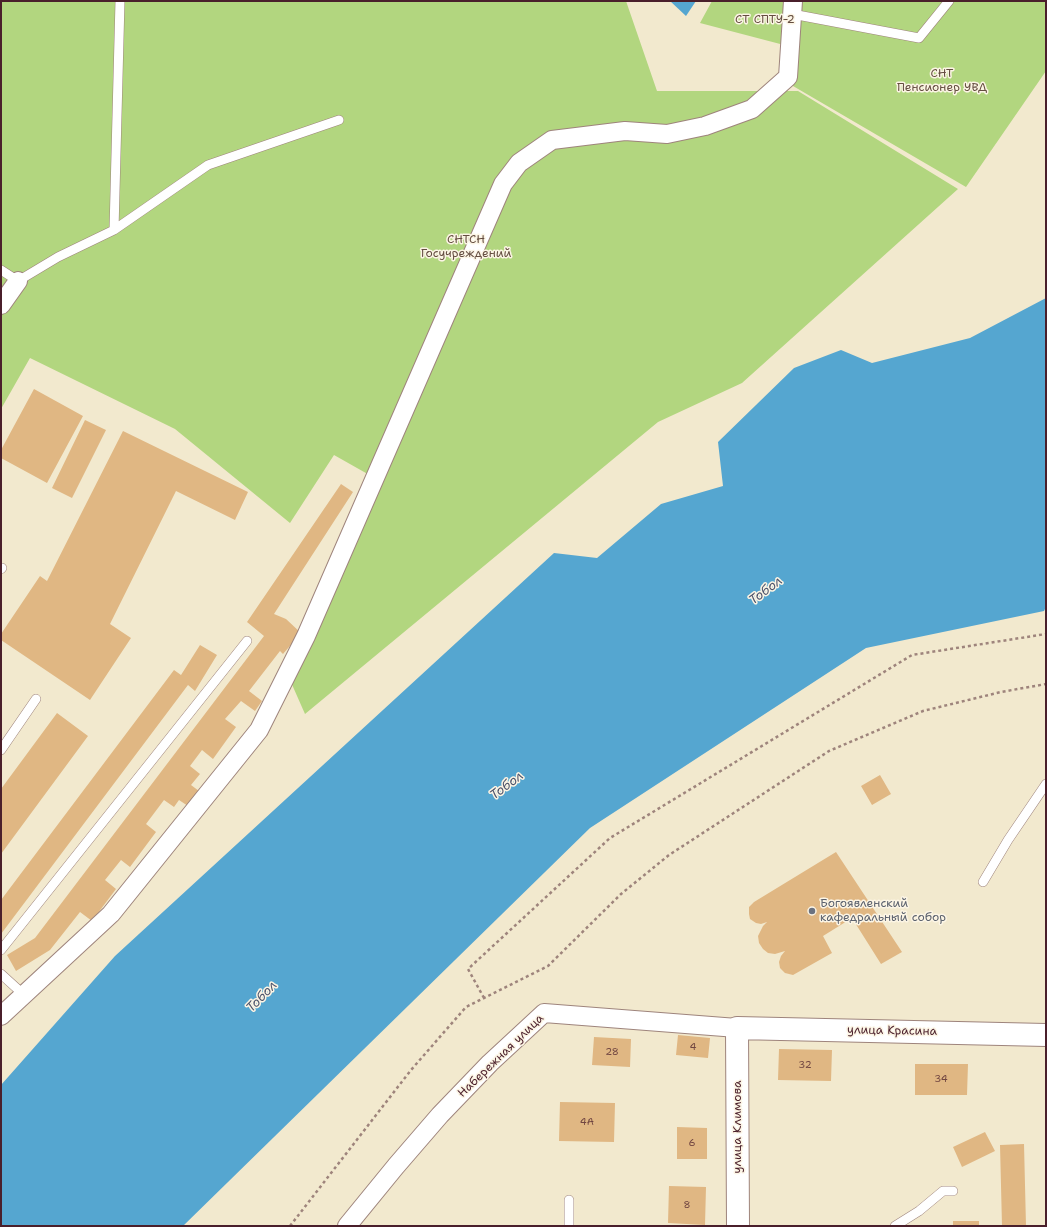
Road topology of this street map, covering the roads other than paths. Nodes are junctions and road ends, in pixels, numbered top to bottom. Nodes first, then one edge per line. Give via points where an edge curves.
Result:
1 (120, 1) edge
2 (949, 1) edge
3 (793, 7) edge
4 (339, 120) dead end
5 (114, 230) junction
6 (1, 270) edge
7 (18, 281) junction
8 (1, 305) edge
9 (247, 641) dead end
10 (36, 699) dead end
11 (1, 750) edge
12 (1046, 784) edge
13 (983, 882) dead end
14 (1, 950) edge
15 (1, 974) edge
16 (23, 994) junction
17 (1, 1016) edge
18 (737, 1028) junction
19 (1046, 1035) edge
20 (953, 1191) dead end
21 (569, 1200) dead end
22 (347, 1226) edge
23 (569, 1226) edge
24 (738, 1226) edge
25 (895, 1226) edge

1 - 5 lane
2 - 3 lane via 919,38
3 - 16 street via 788,76 752,109 705,126 667,134 625,131 552,140 519,163 503,184 306,636 259,730 111,914
4 - 5 lane via 208,165
5 - 7 lane via 58,257
6 - 7 lane
7 - 8 street
9 - 14 lane
10 - 11 lane
12 - 13 lane
15 - 16 lane
16 - 17 street
18 - 19 street, улица Красина
18 - 22 street, Набережная улица via 544,1013 490,1063 440,1115
18 - 24 street, улица Климова
20 - 25 lane via 943,1191 919,1211
21 - 23 lane

